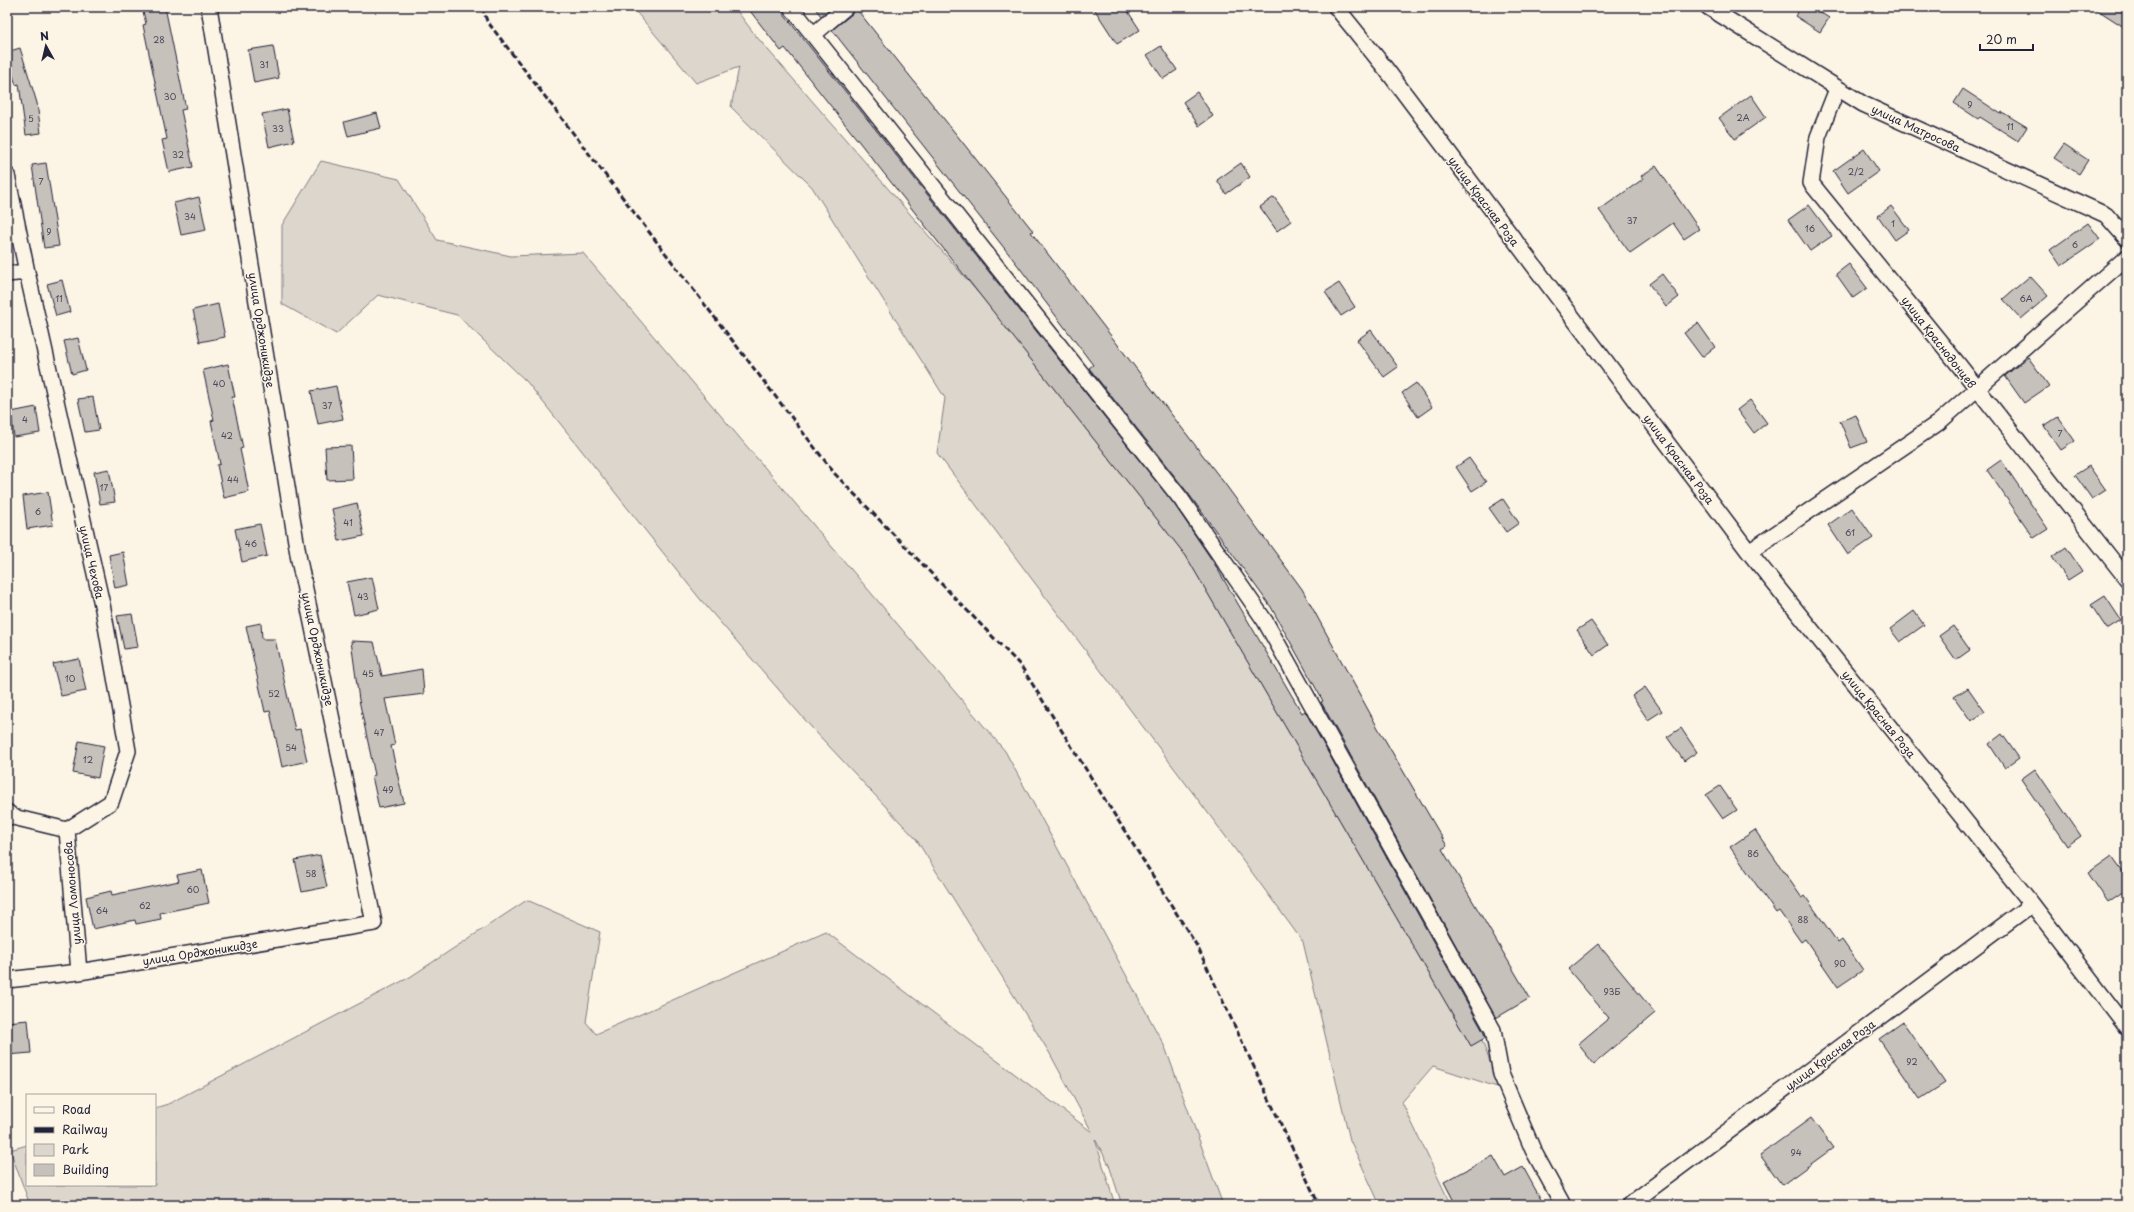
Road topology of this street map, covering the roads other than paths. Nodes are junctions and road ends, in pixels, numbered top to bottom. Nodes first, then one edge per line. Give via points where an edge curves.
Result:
1 (209, 7) edge
2 (791, 7) edge
3 (846, 7) edge
4 (1336, 7) edge
5 (1708, 7) edge
6 (813, 35) junction
7 (1837, 89) junction
8 (7, 175) edge
9 (2127, 239) edge
10 (2127, 257) edge
11 (27, 272) junction
12 (7, 274) edge
13 (1977, 390) junction
14 (1749, 552) junction
15 (2127, 579) edge
16 (7, 812) edge
17 (67, 830) junction
18 (2032, 904) junction
19 (79, 972) junction
20 (7, 980) edge
21 (2127, 1028) edge
22 (1563, 1205) edge
23 (1629, 1205) edge

1 - 19 street, улица Орджоникидзе via 299,560 374,923
2 - 6 street
3 - 6 street
4 - 14 street, улица Красная Роза via 1386,69
5 - 7 street, улица Матросова
6 - 22 street via 1181,499 1265,620 1493,1030 1504,1081 1532,1150
7 - 9 street, улица Матросова via 1863,104 2106,215
7 - 13 street, улица Краснодонцев via 1818,137 1811,183
8 - 11 street, улица Чехова
10 - 13 street
11 - 12 street
11 - 17 street, улица Чехова via 103,608 128,751 111,802
13 - 14 street via 1938,423
13 - 15 street, улица Краснодонцев
14 - 18 street, улица Красная Роза
16 - 17 street, улица Ломоносова via 13,817
17 - 19 street, улица Ломоносова
18 - 21 street, улица Красная Роза
18 - 23 street, улица Красная Роза
19 - 20 street, улица Орджоникидзе

